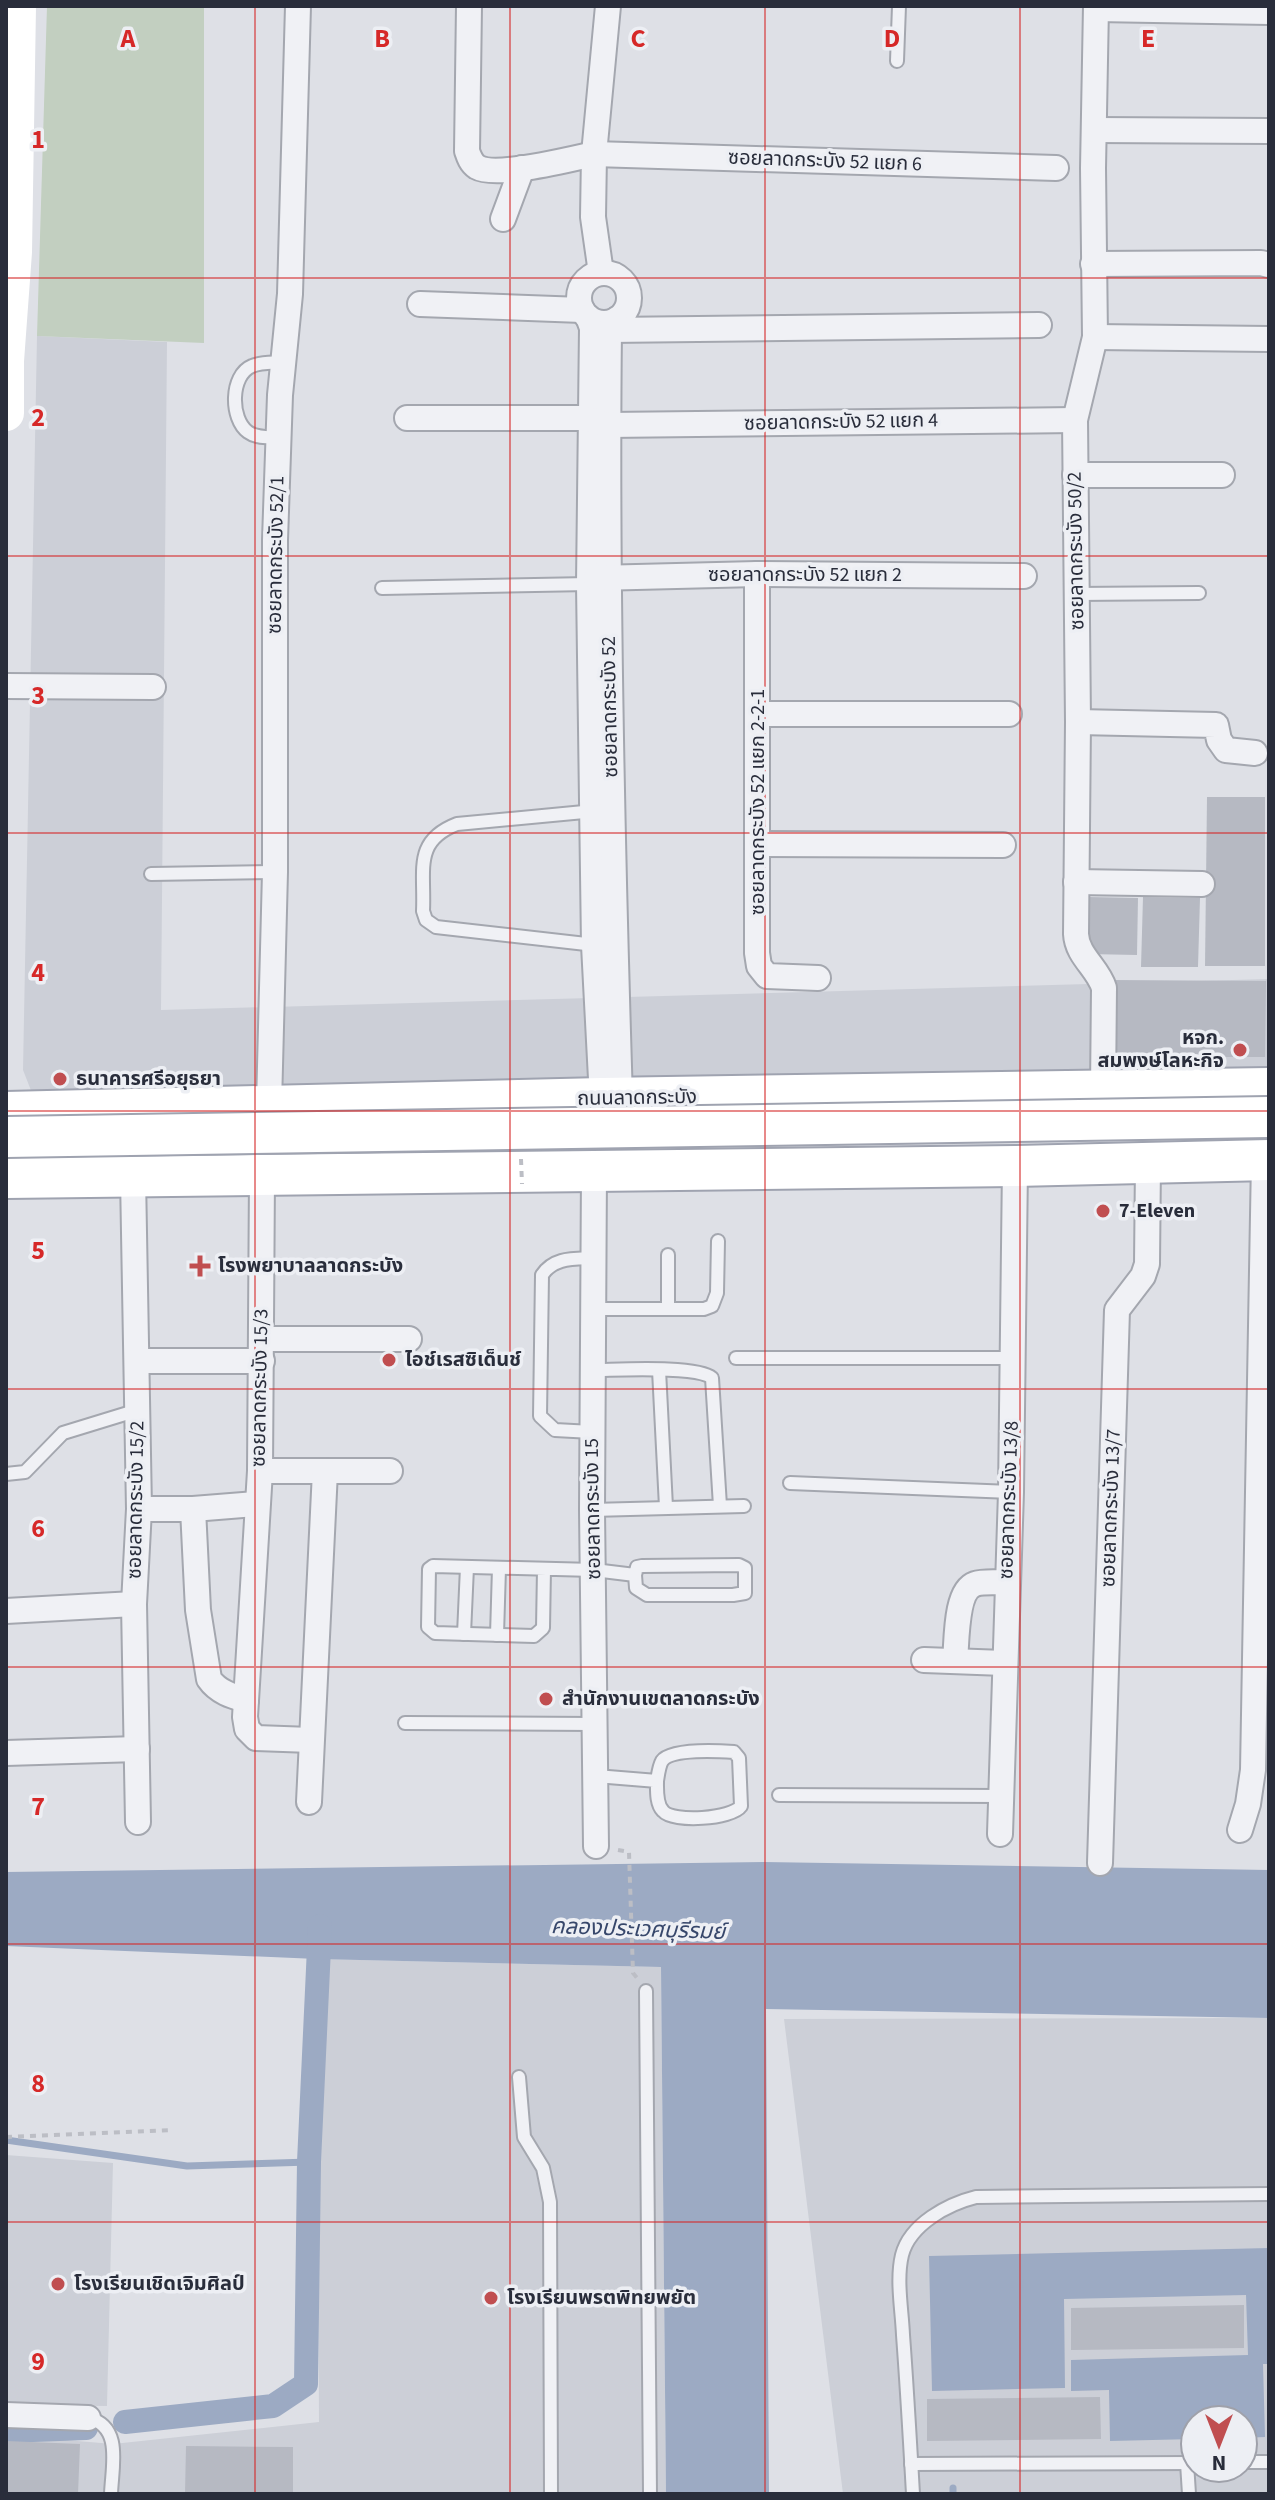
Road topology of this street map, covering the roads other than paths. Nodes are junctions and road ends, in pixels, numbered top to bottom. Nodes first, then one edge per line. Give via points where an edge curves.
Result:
1 (18, 6) edge
2 (298, 6) edge
3 (469, 6) edge
4 (608, 6) edge
5 (899, 6) edge
6 (1096, 7) edge
7 (1269, 12) edge
8 (897, 61) dead end
9 (11, 110) edge
10 (1095, 130) junction
11 (1269, 131) edge
12 (594, 154) junction
13 (522, 168) junction
14 (1056, 168) dead end
15 (503, 219) dead end
16 (10, 252) edge
17 (1093, 264) junction
18 (1269, 265) edge
19 (601, 273) junction
20 (420, 304) dead end
21 (585, 313) junction
22 (613, 324) junction
23 (1039, 325) dead end
24 (1095, 337) junction
25 (1269, 339) edge
26 (6, 361) edge
27 (283, 362) junction
28 (6, 413) edge
29 (407, 418) dead end
30 (1075, 420) junction
31 (600, 423) junction
32 (278, 438) junction
33 (1075, 475) junction
34 (1222, 475) dead end
35 (757, 574) junction
36 (1024, 576) dead end
37 (599, 580) junction
38 (382, 588) dead end
39 (1199, 593) dead end
40 (1076, 594) junction
41 (6, 686) edge
42 (153, 687) dead end
43 (759, 714) junction
44 (1009, 714) dead end
45 (1078, 722) junction
46 (1255, 753) dead end
47 (602, 816) junction
48 (757, 844) junction
49 (1003, 845) dead end
50 (275, 872) junction
51 (151, 874) dead end
52 (1076, 882) junction
53 (1202, 884) dead end
54 (604, 947) junction
55 (818, 978) dead end
56 (1269, 1088) edge
57 (1103, 1090) junction
58 (611, 1099) junction
59 (269, 1105) junction
60 (6, 1112) edge
61 (1269, 1117) edge
62 (6, 1137) edge
63 (1267, 1155) edge
64 (1148, 1162) junction
65 (6, 1163) edge
66 (1015, 1166) junction
67 (594, 1171) junction
68 (262, 1176) junction
69 (133, 1177) junction
70 (6, 1178) edge
71 (718, 1241) dead end
72 (668, 1255) dead end
73 (594, 1258) junction
74 (593, 1309) junction
75 (668, 1309) junction
76 (409, 1339) dead end
77 (262, 1350) junction
78 (736, 1358) dead end
79 (1012, 1358) junction
80 (137, 1361) junction
81 (593, 1370) junction
82 (659, 1370) junction
83 (138, 1410) junction
84 (592, 1432) junction
85 (260, 1471) junction
86 (325, 1471) junction
87 (390, 1471) dead end
88 (6, 1474) edge
89 (790, 1483) dead end
90 (1011, 1492) junction
91 (256, 1504) junction
92 (720, 1506) junction
93 (744, 1506) dead end
94 (666, 1507) junction
95 (139, 1509) junction
96 (193, 1509) junction
97 (592, 1510) junction
98 (467, 1567) junction
99 (499, 1568) junction
100 (544, 1569) junction
101 (594, 1570) junction
102 (635, 1575) junction
103 (1007, 1582) junction
104 (134, 1604) junction
105 (6, 1611) edge
106 (464, 1634) junction
107 (497, 1635) junction
108 (924, 1660) dead end
109 (955, 1661) junction
110 (1004, 1663) junction
111 (246, 1700) junction
112 (405, 1723) dead end
113 (595, 1724) junction
114 (311, 1740) junction
115 (137, 1749) junction
116 (6, 1753) edge
117 (596, 1776) junction
118 (657, 1781) junction
119 (779, 1795) dead end
120 (1000, 1796) junction
121 (309, 1802) dead end
122 (138, 1822) dead end
123 (1240, 1830) dead end
124 (1000, 1834) dead end
125 (596, 1846) road end
126 (1100, 1863) dead end
127 (646, 1991) road end
128 (519, 2077) dead end
129 (1269, 2194) edge
130 (6, 2415) edge
131 (88, 2418) joint
132 (1179, 2463) edge
133 (911, 2464) junction
134 (111, 2494) edge
135 (551, 2494) edge
136 (650, 2494) edge
137 (913, 2494) edge

1 - 9 main road
2 - 27 street, ซอยลาดกระบัง 52/1 via 290,294
3 - 13 street, ซอยลาดกระบัง 52 แยก 6 via 467,151 482,169
4 - 12 street
5 - 8 lane
6 - 7 street
6 - 10 street, ซอยลาดกระบัง 50/2
9 - 16 main road
10 - 11 street
10 - 17 street, ซอยลาดกระบัง 50/2
12 - 13 street, ซอยลาดกระบัง 52 แยก 6
12 - 14 street, ซอยลาดกระบัง 52 แยก 6
12 - 19 street via 593,217
13 - 15 street
16 - 26 main road
17 - 18 street
17 - 24 street, ซอยลาดกระบัง 50/2
19 - 21 street, ซอยลาดกระบัง 52 via 584,282 579,301
19 - 22 street, ซอยลาดกระบัง 52 via 612,274 627,289 625,311
20 - 21 street
21 - 22 street via 596,323
21 - 31 street, ซอยลาดกระบัง 52 via 592,328
22 - 23 street
22 - 31 street, ซอยลาดกระบัง 52
24 - 25 street
24 - 30 street, ซอยลาดกระบัง 50/2
26 - 28 main road
27 - 32 street, ซอยลาดกระบัง 52/1
27 - 32 lane via 252,366 243,373 234,401 245,430
29 - 31 street, ซอยลาดกระบัง 52 แยก 4 via 583,418
30 - 31 street, ซอยลาดกระบัง 52 แยก 4
30 - 33 street, ซอยลาดกระบัง 50/2
31 - 37 street, ซอยลาดกระบัง 52
32 - 50 street, ซอยลาดกระบัง 52/1
33 - 34 street
33 - 40 street, ซอยลาดกระบัง 50/2
35 - 36 street, ซอยลาดกระบัง 52 แยก 2
35 - 37 street, ซอยลาดกระบัง 52 แยก 2
35 - 43 street, ซอยลาดกระบัง 52 แยก 2-2-1
37 - 38 lane
37 - 47 street, ซอยลาดกระบัง 52
39 - 40 lane
40 - 45 street, ซอยลาดกระบัง 50/2
41 - 42 street
43 - 44 street
43 - 48 street, ซอยลาดกระบัง 52 แยก 2-2-1
45 - 46 street via 1216,725 1226,750
45 - 52 street, ซอยลาดกระบัง 50/2
47 - 54 street, ซอยลาดกระบัง 52
47 - 54 lane via 584,812 443,829 425,847 423,911 436,927
48 - 49 street
48 - 55 street, ซอยลาดกระบัง 52 แยก 2-2-1 via 759,966 767,976
50 - 51 lane
50 - 59 street, ซอยลาดกระบัง 52/1
52 - 53 street
52 - 57 street, ซอยลาดกระบัง 50/2 via 1076,941 1104,988
54 - 58 street, ซอยลาดกระบัง 52
56 - 57 main road, ถนนลาดกระบัง
57 - 58 main road, ถนนลาดกระบัง
58 - 59 main road, ถนนลาดกระบัง
59 - 60 main road, ถนนลาดกระบัง
61 - 62 main road, bridge
63 - 64 main road
63 - 65 main road
63 - 123 street via 1253,1770
64 - 66 main road
64 - 126 street, ซอยลาดกระบัง 13/7 via 1147,1264 1117,1310
66 - 67 main road
66 - 79 street, ซอยลาดกระบัง 13/8
67 - 68 main road
67 - 73 street, ซอยลาดกระบัง 15
68 - 69 main road
68 - 77 street, ซอยลาดกระบัง 15/3
69 - 70 main road
69 - 80 street, ซอยลาดกระบัง 15/2
71 - 75 lane via 712,1306
72 - 75 lane
73 - 74 street, ซอยลาดกระบัง 15
73 - 84 lane via 560,1260 542,1275 540,1416 555,1430
74 - 75 lane
74 - 81 street, ซอยลาดกระบัง 15
76 - 77 street
77 - 80 street
77 - 85 street, ซอยลาดกระบัง 15/3
78 - 79 lane
79 - 90 street, ซอยลาดกระบัง 13/8
80 - 83 street, ซอยลาดกระบัง 15/2
81 - 82 lane
81 - 84 street, ซอยลาดกระบัง 15
82 - 92 lane via 712,1378
82 - 94 lane
83 - 88 lane via 63,1433 25,1472
83 - 95 street, ซอยลาดกระบัง 15/2
84 - 97 street, ซอยลาดกระบัง 15
85 - 86 street
85 - 91 street, ซอยลาดกระบัง 15/3
86 - 87 street
86 - 114 street
89 - 90 lane
90 - 103 street, ซอยลาดกระบัง 13/8
91 - 96 street
91 - 111 street, ซอยลาดกระบัง 15/3
92 - 93 lane
92 - 94 lane
94 - 97 lane
95 - 96 street
95 - 104 street, ซอยลาดกระบัง 15/2
96 - 111 street via 198,1610 209,1679 228,1695
97 - 101 street, ซอยลาดกระบัง 15
98 - 99 lane
98 - 106 lane
98 - 106 lane via 429,1569 428,1627 435,1633
99 - 100 lane
99 - 107 lane
100 - 101 lane
100 - 107 lane via 540,1633
101 - 102 lane
101 - 113 street, ซอยลาดกระบัง 15
102 - 102 lane via 636,1588 647,1595 745,1593 745,1568 739,1565 642,1566
103 - 109 street via 974,1584 966,1590
103 - 110 street, ซอยลาดกระบัง 13/8
104 - 105 street
104 - 115 street, ซอยลาดกระบัง 15/2
106 - 107 lane
108 - 109 street
109 - 110 street
110 - 120 street, ซอยลาดกระบัง 13/8
111 - 114 street, ซอยลาดกระบัง 15/3 via 251,1735
112 - 113 lane
113 - 117 street, ซอยลาดกระบัง 15
114 - 121 street
115 - 116 street
115 - 122 street, ซอยลาดกระบัง 15/2
117 - 118 lane
117 - 125 street, ซอยลาดกระบัง 15
118 - 118 lane via 668,1756 734,1752 739,1758 741,1806 727,1816 666,1815 660,1808
119 - 120 lane
120 - 124 street, ซอยลาดกระบัง 13/8
127 - 136 lane
128 - 135 lane via 524,2137 543,2168 550,2202
129 - 133 lane via 976,2197 932,2217 902,2256
130 - 131 street
131 - 134 lane via 110,2432
132 - 133 lane
133 - 137 lane

